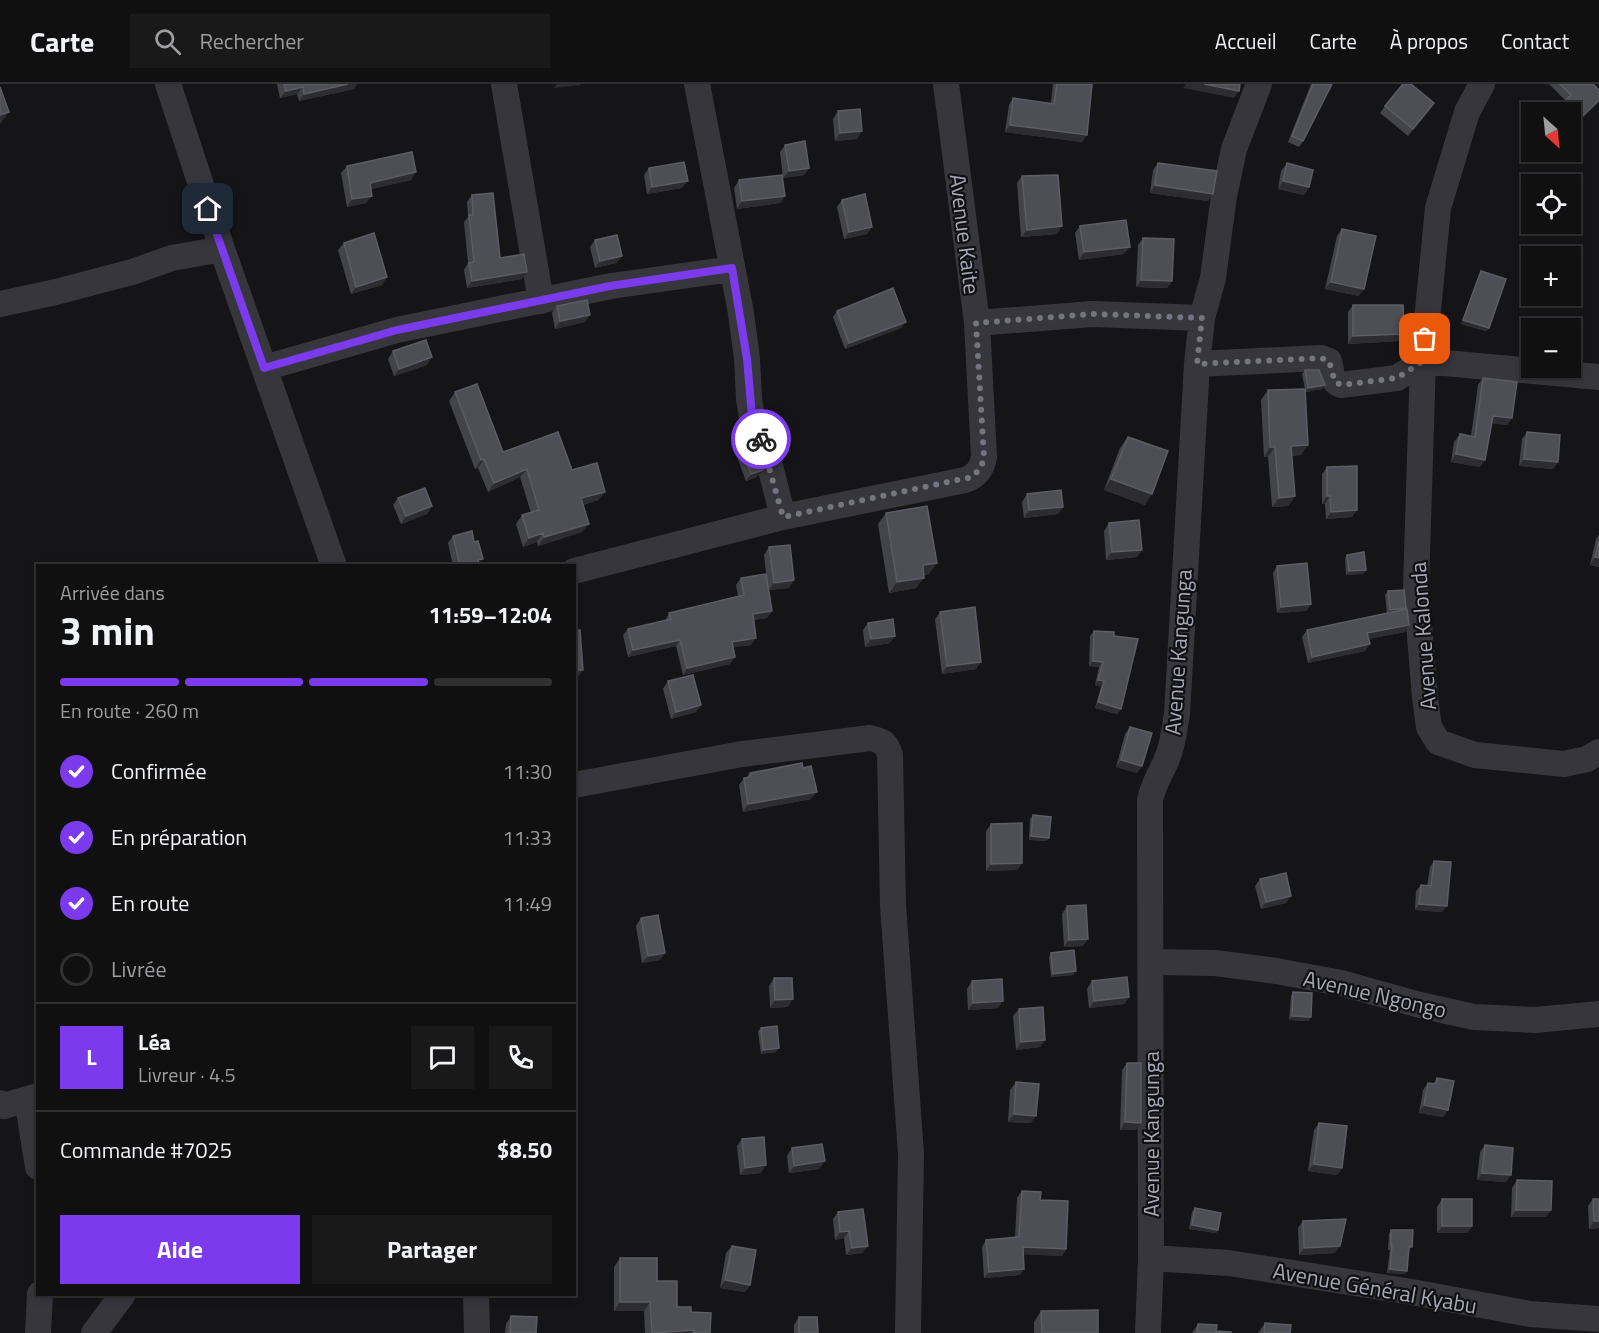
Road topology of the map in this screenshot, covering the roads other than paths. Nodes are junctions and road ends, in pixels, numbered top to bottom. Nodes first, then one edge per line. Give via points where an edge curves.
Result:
1 (168, 84) edge
2 (504, 84) edge
3 (697, 84) edge
4 (946, 84) edge
5 (1259, 84) edge
6 (1482, 84) edge
7 (222, 249) junction
8 (732, 268) junction
9 (541, 301) junction
10 (0, 304) edge
11 (1202, 318) junction
12 (976, 323) junction
13 (1423, 361) junction
14 (1197, 364) junction
15 (264, 368) junction
16 (1599, 377) edge
17 (783, 517) junction
18 (333, 564) edge
19 (576, 570) edge
20 (1599, 752) edge
21 (576, 785) edge
22 (1151, 962) junction
23 (1599, 1014) edge
24 (32, 1098) edge
25 (0, 1103) edge
26 (36, 1144) edge
27 (1151, 1258) junction
28 (40, 1296) edge
29 (122, 1296) edge
30 (476, 1296) edge
31 (1599, 1319) edge
32 (38, 1333) edge
33 (94, 1333) edge
34 (477, 1333) edge
35 (908, 1333) edge
36 (1148, 1333) edge

1 - 7 street
2 - 9 street
3 - 8 street
4 - 12 street, Avenue Kaite
5 - 11 street, Avenue Kangunga via 1234,149 1213,278
6 - 13 street, Avenue Kalonda via 1467,112 1438,208
7 - 10 street via 172,258 132,272
7 - 15 street
8 - 9 street via 610,286
8 - 17 street via 752,417 766,450
9 - 15 street via 397,330
11 - 12 street via 1093,314
11 - 14 street, Avenue Kangunga
12 - 17 street, Avenue Kaite via 984,457 977,472 965,480
13 - 14 street via 1397,378 1349,385 1335,382 1329,361 1321,358
13 - 16 street
13 - 20 street, Avenue Kalonda via 1416,587 1429,727 1438,742 1475,755 1564,764
14 - 22 street, Avenue Kangunga via 1176,714 1172,745 1150,800
15 - 18 street
17 - 19 street
21 - 35 street via 742,754 870,738 887,746 893,905 911,1154
22 - 23 street, Avenue Ngongo via 1215,963 1276,971 1341,983 1473,1017 1535,1020
22 - 27 street, Avenue Kangunga
24 - 25 street via 4,1106
24 - 26 street
27 - 31 street, Avenue Général Kyabu via 1229,1263 1530,1314
27 - 36 street, Avenue Kangunga
28 - 32 street
29 - 33 street
30 - 34 street

